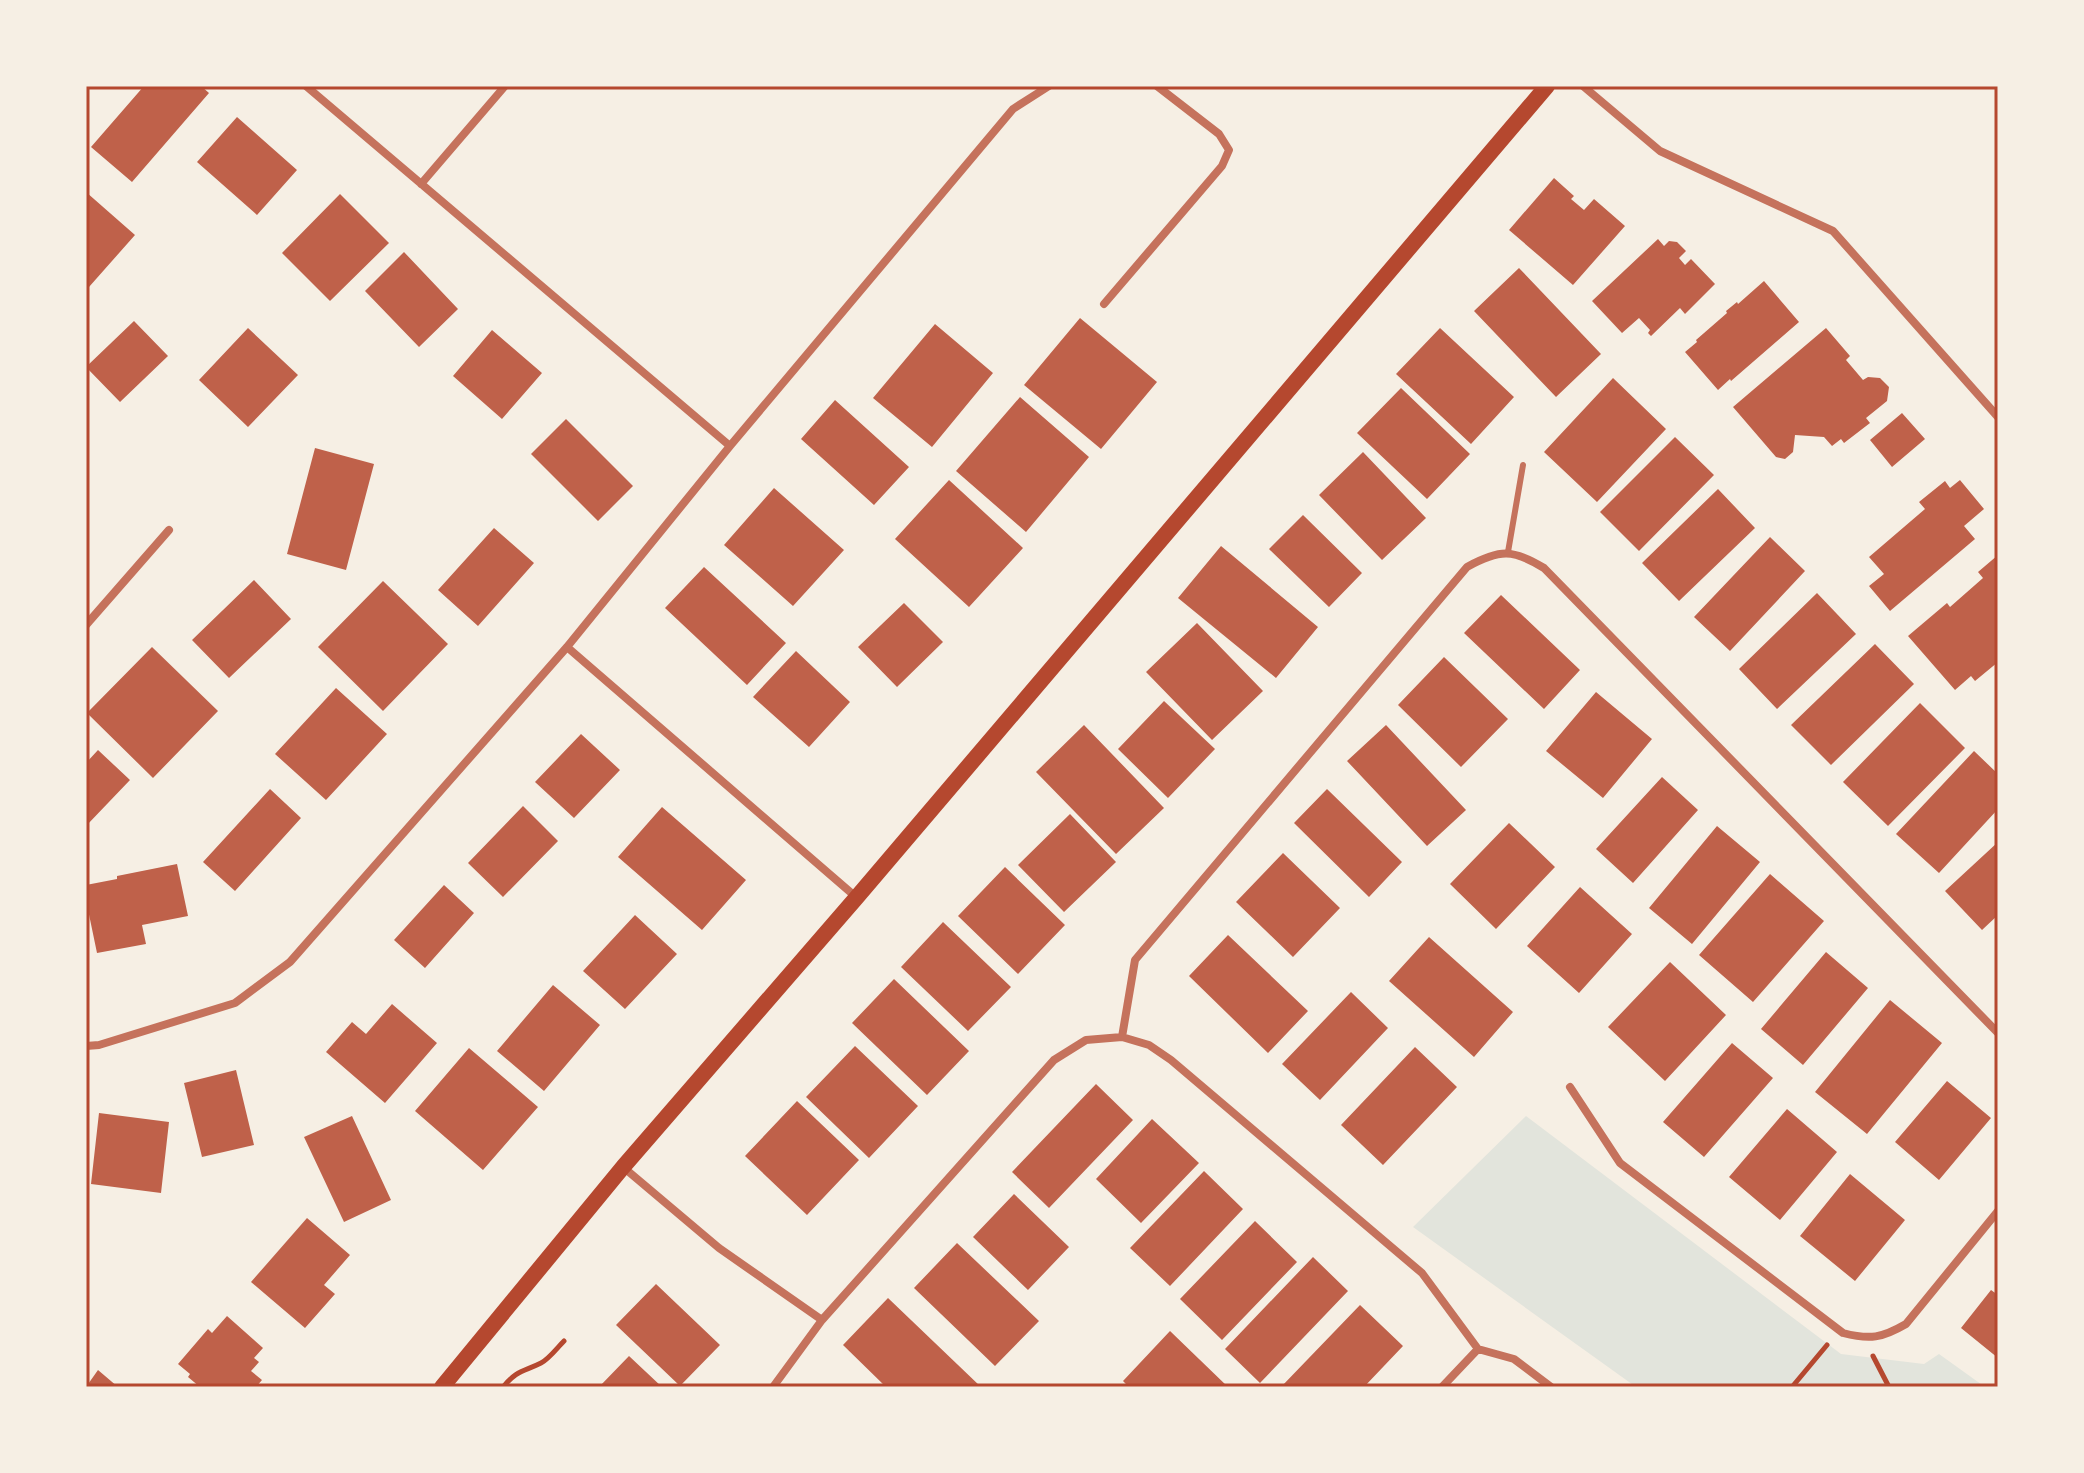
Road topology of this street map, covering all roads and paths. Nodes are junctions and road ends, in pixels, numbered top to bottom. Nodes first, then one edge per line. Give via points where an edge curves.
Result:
1 (306, 86) edge
2 (505, 86) edge
3 (1049, 86) edge
4 (1157, 86) edge
5 (1547, 86) edge
6 (1583, 86) edge
7 (1031, 90) edge
8 (421, 184) junction
9 (1104, 304) dead end
10 (1998, 417) edge
11 (730, 446) junction
12 (1523, 465) dead end
13 (169, 530) dead end
14 (1508, 552) junction
15 (86, 625) edge
16 (567, 647) junction
17 (857, 897) junction
18 (1998, 1033) edge
19 (1122, 1037) junction
20 (86, 1046) edge
21 (1570, 1087) dead end
22 (623, 1167) junction
23 (1998, 1211) edge
24 (822, 1320) junction
25 (1843, 1333) junction
26 (1864, 1339) junction
27 (564, 1341) dead end
28 (1478, 1349) junction
29 (442, 1387) edge
30 (503, 1387) edge
31 (773, 1387) edge
32 (1442, 1387) edge
33 (1551, 1387) edge
34 (1792, 1387) edge
35 (1889, 1387) edge

1 - 8 street
2 - 8 street
3 - 7 street
4 - 9 street via 1219,134 1229,150 1222,166
5 - 17 main road
6 - 10 street via 1660,151 1833,231
7 - 11 street
8 - 11 street
11 - 16 street
12 - 14 lane
13 - 15 street
14 - 18 street via 1544,568
14 - 19 street via 1467,567 1135,960
16 - 17 street
16 - 20 street via 290,962 235,1003
17 - 22 main road
19 - 24 street via 1086,1040 1054,1060
19 - 28 street via 1149,1045 1171,1060 1422,1273
21 - 25 street via 1620,1163
22 - 24 street via 719,1248
22 - 29 main road
23 - 26 street via 1906,1324
24 - 31 street
25 - 26 street
25 - 34 path
26 - 35 path
27 - 30 path via 543,1362 525,1368
28 - 32 street
28 - 33 street via 1514,1359

